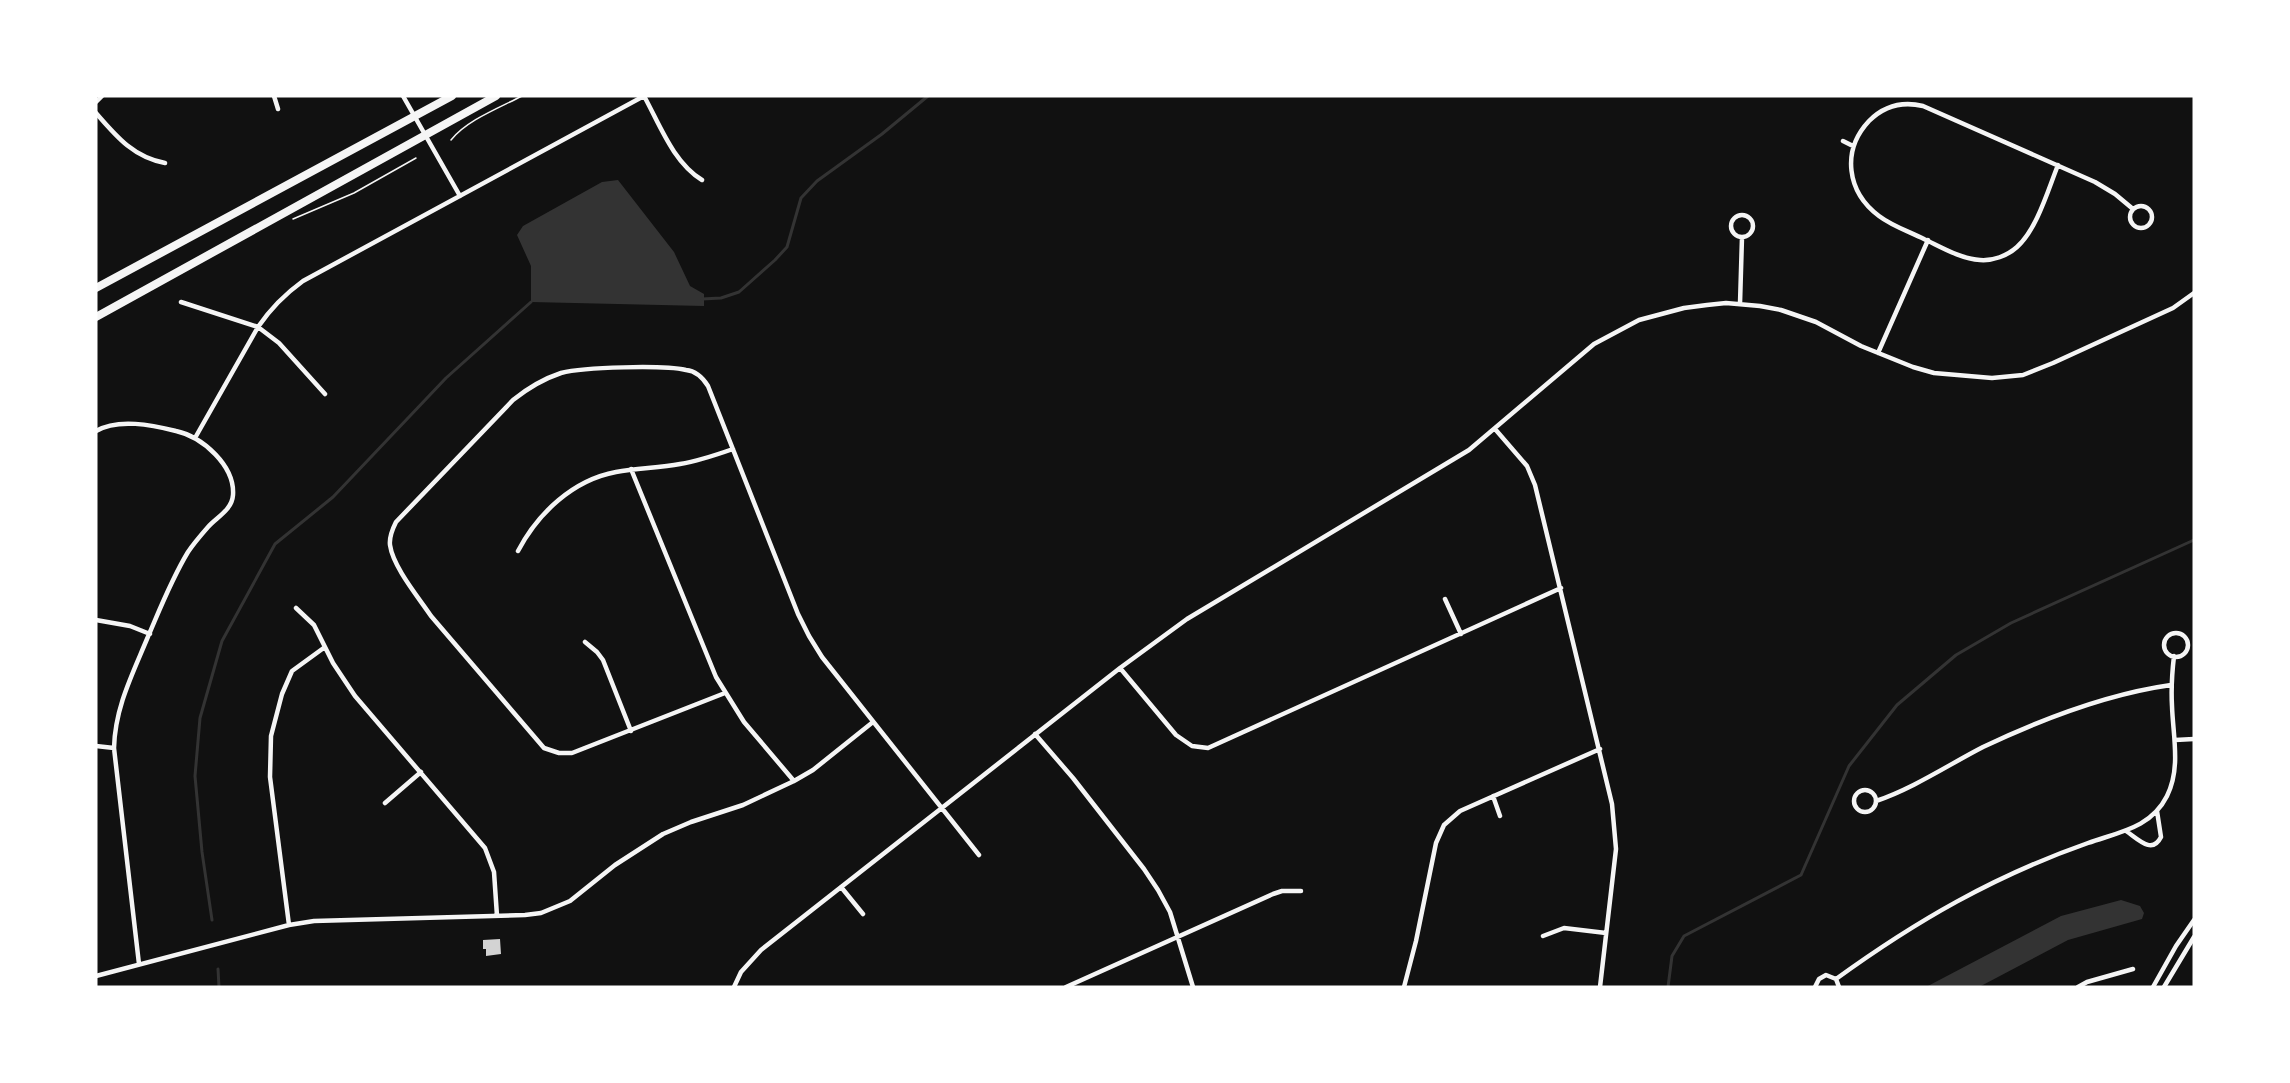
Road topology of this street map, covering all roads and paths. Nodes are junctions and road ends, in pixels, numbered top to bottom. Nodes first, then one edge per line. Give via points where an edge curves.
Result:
1 (102, 96) edge
2 (274, 96) edge
3 (403, 96) edge
4 (452, 96) edge
5 (496, 96) edge
6 (522, 96) edge
7 (644, 96) edge
8 (96, 102) edge
9 (278, 109) dead end
10 (96, 112) edge
11 (415, 116) junction
12 (426, 135) junction
13 (451, 140) dead end
14 (1843, 141) dead end
15 (1853, 146) junction
16 (416, 158) dead end
17 (165, 163) dead end
18 (2058, 165) junction
19 (702, 180) dead end
20 (460, 196) junction
21 (2133, 208) junction
22 (288, 221) dead end
23 (1742, 237) junction
24 (1928, 240) junction
25 (96, 288) edge
26 (2194, 293) edge
27 (181, 302) dead end
28 (1740, 304) junction
29 (96, 317) edge
30 (258, 327) junction
31 (1878, 353) junction
32 (324, 394) dead end
33 (1495, 429) junction
34 (96, 431) edge
35 (195, 438) junction
36 (733, 449) junction
37 (631, 469) junction
38 (518, 551) dead end
39 (1561, 588) junction
40 (1445, 599) dead end
41 (296, 608) dead end
42 (96, 620) edge
43 (150, 634) junction
44 (1461, 634) junction
45 (585, 642) dead end
46 (325, 647) junction
47 (2174, 656) junction
48 (1120, 668) junction
49 (2172, 685) junction
50 (725, 693) junction
51 (873, 722) junction
52 (631, 731) junction
53 (1035, 734) junction
54 (2194, 739) edge
55 (2175, 740) junction
56 (96, 746) edge
57 (114, 747) junction
58 (1600, 749) junction
59 (421, 772) junction
60 (794, 781) junction
61 (1494, 796) junction
62 (1876, 801) junction
63 (385, 803) dead end
64 (941, 808) junction
65 (2157, 811) junction
66 (1500, 816) dead end
67 (2126, 831) junction
68 (979, 855) dead end
69 (841, 887) junction
70 (1301, 891) dead end
71 (863, 914) dead end
72 (497, 916) junction
73 (2194, 920) edge
74 (289, 925) junction
75 (1606, 933) junction
76 (1178, 936) junction
77 (1543, 936) dead end
78 (2194, 937) edge
79 (139, 964) junction
80 (2133, 969) dead end
81 (96, 976) edge
82 (1836, 979) junction
83 (734, 987) edge
84 (1066, 987) edge
85 (1193, 987) edge
86 (1404, 987) edge
87 (1600, 987) edge
88 (1815, 987) edge
89 (1839, 987) edge
90 (2078, 987) edge
91 (2153, 987) edge
92 (2164, 987) edge

1 - 8 street
2 - 9 street
3 - 11 street
4 - 11 highway
5 - 12 highway
6 - 13 path
7 - 19 street via 678,159
7 - 20 street
10 - 17 street via 128,147 143,157
11 - 12 street
11 - 25 highway
12 - 20 street
12 - 29 highway
14 - 15 street
15 - 18 street via 1861,130 1878,114 1895,105 1913,104
15 - 24 street via 1851,176 1862,199 1885,220
16 - 22 path via 354,193
18 - 21 street via 2101,185
18 - 24 street via 2031,228 2010,252 1991,260 1978,260
20 - 30 street via 303,281 279,300
21 - 21 street via 2129,217 2132,225 2149,225 2149,209 2141,205
23 - 23 street via 1752,232 1754,225 1743,215 1734,219 1731,226 1735,235
23 - 28 street
24 - 31 street
26 - 31 street via 2166,312 2023,375 1992,378 1934,373
27 - 30 street
28 - 31 street via 1800,316
28 - 33 street via 1684,308 1617,330 1580,355
30 - 32 street via 279,343
30 - 35 street
33 - 39 street via 1532,476
33 - 48 street via 1454,459 1187,619
34 - 35 street via 124,423 172,430
35 - 43 street via 224,467 232,485 231,502 189,551
36 - 37 street via 682,464
36 - 51 street via 798,614 822,657
36 - 52 street via 708,386 696,373 651,368 561,374 535,384 513,400 392,529 392,551 415,593 539,744 552,752 567,754
37 - 38 street via 602,476 567,494 541,516
37 - 50 street
39 - 44 street
39 - 58 street
40 - 44 street
41 - 46 street via 307,617
42 - 43 street
43 - 57 street via 117,717
44 - 48 street via 1208,748 1191,747 1176,735
45 - 52 street via 603,660
46 - 59 street via 355,696
46 - 74 street via 292,671 271,736 270,777
47 - 47 street via 2187,649 2180,634 2172,634 2164,642 2165,650
47 - 49 street
48 - 53 street
49 - 55 street
49 - 62 street via 2102,701 2024,729
50 - 52 street
50 - 60 street
51 - 60 street
51 - 64 street
53 - 64 street
53 - 76 street via 1144,869 1170,912
54 - 55 street
55 - 65 street via 2171,784
56 - 57 street
57 - 79 street
58 - 61 street
58 - 75 street via 1612,804 1616,849
59 - 63 street
59 - 72 street via 486,848 494,872
60 - 72 street via 743,805 663,834 556,908
61 - 66 street
61 - 86 street via 1460,811 1439,834
62 - 62 street via 1871,791 1864,790 1854,800 1864,812 1871,810
64 - 68 street
64 - 69 street
65 - 67 street via 2141,825
65 - 67 street via 2162,837 2157,844 2145,845
67 - 82 street via 2046,858 1974,891 1899,935
69 - 71 street
69 - 83 street via 755,956
70 - 76 street via 1273,894
72 - 74 street
73 - 91 street
74 - 79 street
75 - 77 street via 1564,928
75 - 87 street
76 - 84 street
76 - 85 street
78 - 92 street
79 - 81 street
80 - 90 street
82 - 88 street via 1822,976
82 - 89 street

